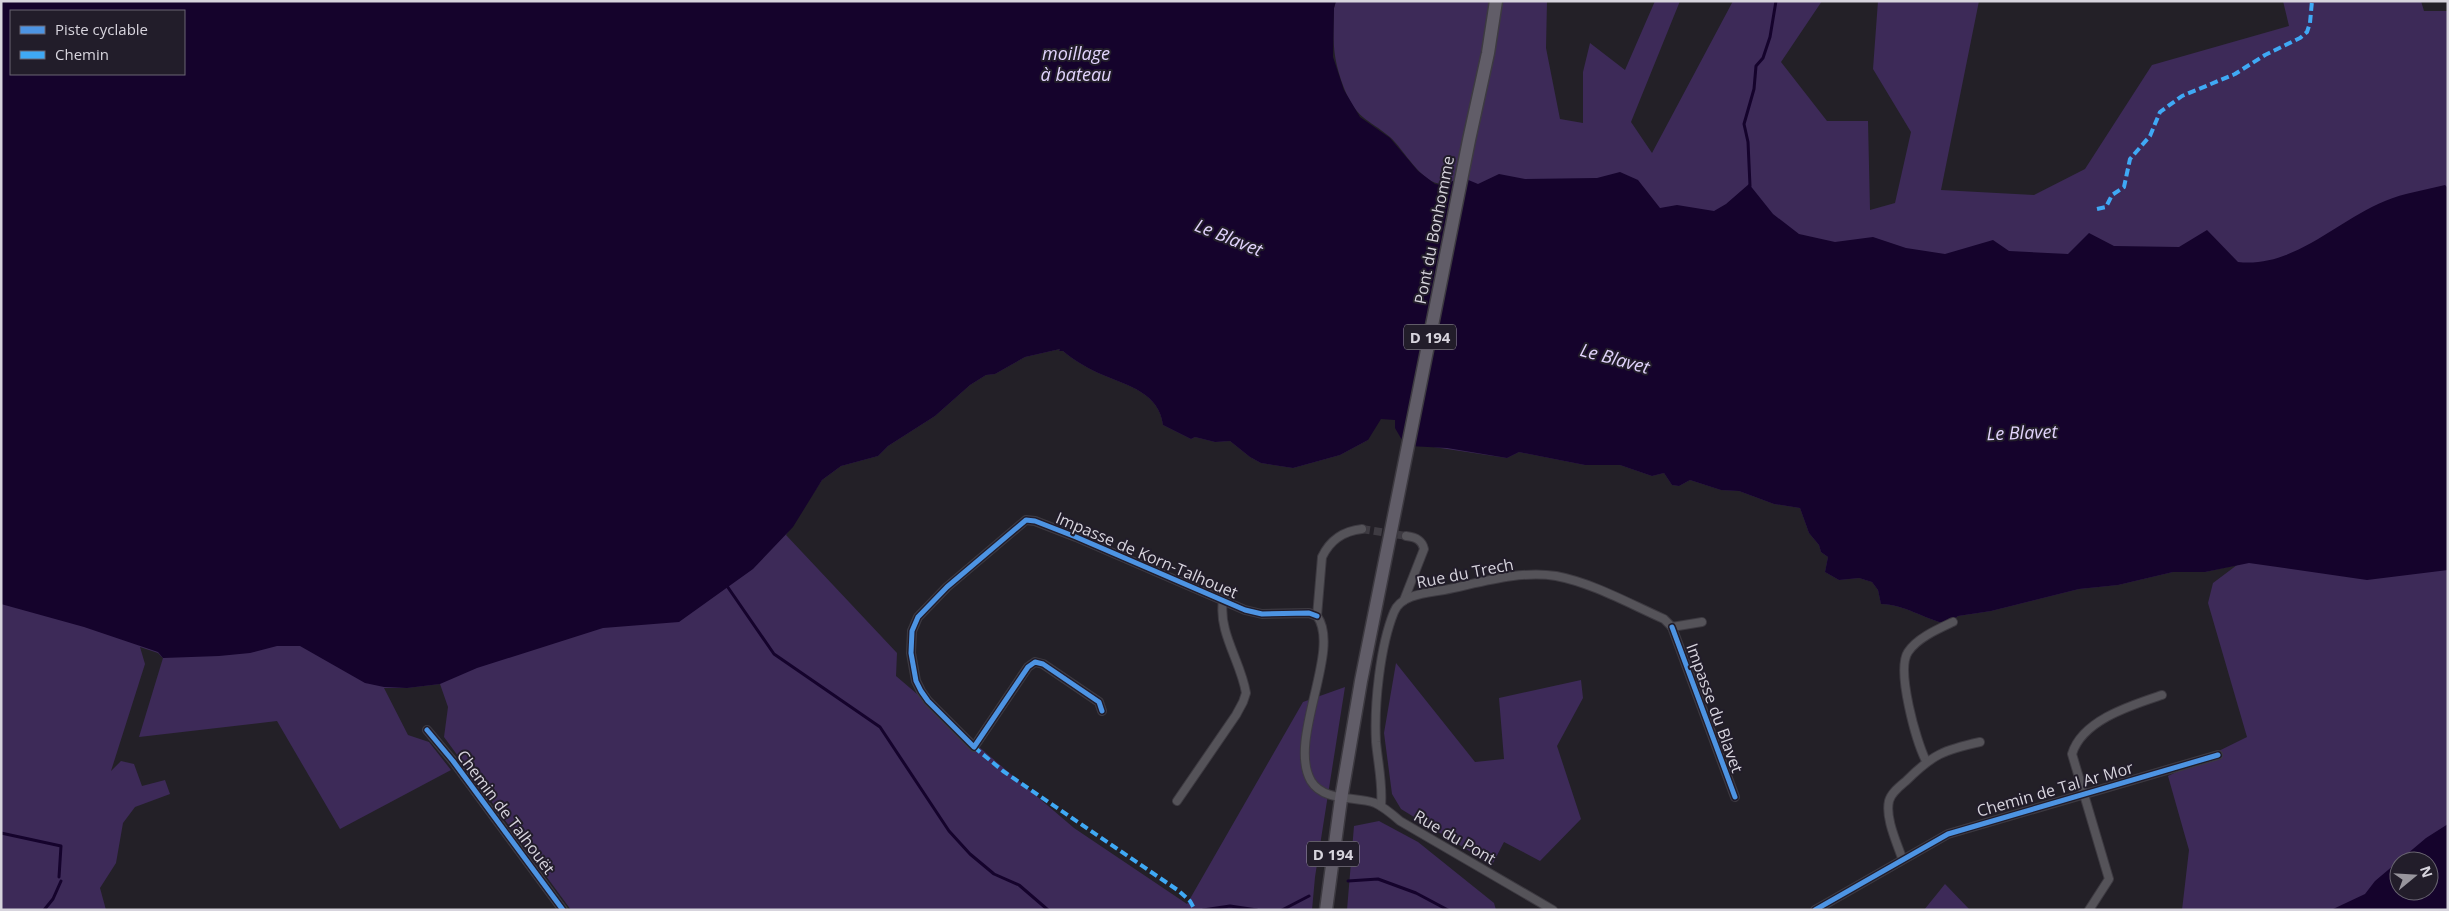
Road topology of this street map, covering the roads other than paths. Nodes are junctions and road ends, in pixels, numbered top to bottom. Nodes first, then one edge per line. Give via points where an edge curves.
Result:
1 (1489, 1) edge
2 (1496, 1) edge
3 (1469, 140) junction
4 (1362, 528) tunnel mouth
5 (1406, 536) tunnel mouth
6 (1404, 600) junction
7 (1223, 601) junction
8 (1317, 616) junction
9 (1702, 622) dead end
10 (1953, 622) dead end
11 (1672, 627) junction
12 (2162, 695) dead end
13 (1102, 711) dead end
14 (427, 730) dead end
15 (1980, 742) dead end
16 (2218, 755) dead end
17 (1926, 760) junction
18 (2082, 793) junction
19 (1735, 797) dead end
20 (1341, 799) junction
21 (1177, 801) dead end
22 (1381, 806) junction
23 (1902, 858) junction
24 (563, 910) edge
25 (1326, 910) edge
26 (1553, 910) edge
27 (1815, 910) edge
28 (2089, 910) edge

1 - 3 main road, D 194
2 - 3 main road, D 194
3 - 20 main road, Pont du Bonhomme / D 194 via 1361,680
4 - 8 street via 1339,536 1326,549 1320,571
5 - 6 street via 1419,539 1424,549
6 - 11 street, Rue du Trech via 1486,581 1524,575 1555,576 1598,589 1664,619
6 - 22 street, Rue du Trech via 1394,611 1378,686 1376,744 1383,790
7 - 8 street, Impasse de Korn-Talhouet via 1262,614 1309,613
7 - 13 street, Impasse de Korn-Talhouet via 1043,524 1026,520 918,617 912,631 911,653 916,682 920,691 974,746 1028,667 1036,662 1100,702
7 - 21 street via 1226,631 1246,693 1236,715
8 - 20 street via 1323,624 1323,648 1305,752 1312,782
9 - 11 street
10 - 17 street via 1910,649 1905,659 1909,705
11 - 19 street, Impasse du Blavet
12 - 18 street via 2106,717 2077,742 2072,754
14 - 24 street, Chemin de Talhouët
15 - 17 street via 1946,750
16 - 18 street, Chemin de Tal Ar Mor
17 - 23 street via 1889,801 1888,812
18 - 23 street, Chemin de Tal Ar Mor via 1963,828
18 - 28 street via 2109,879
20 - 22 street, Rue du Pont via 1364,800
20 - 25 main road, D 194
22 - 26 street, Rue du Pont via 1400,821
23 - 27 street, Chemin de Tal Ar Mor

